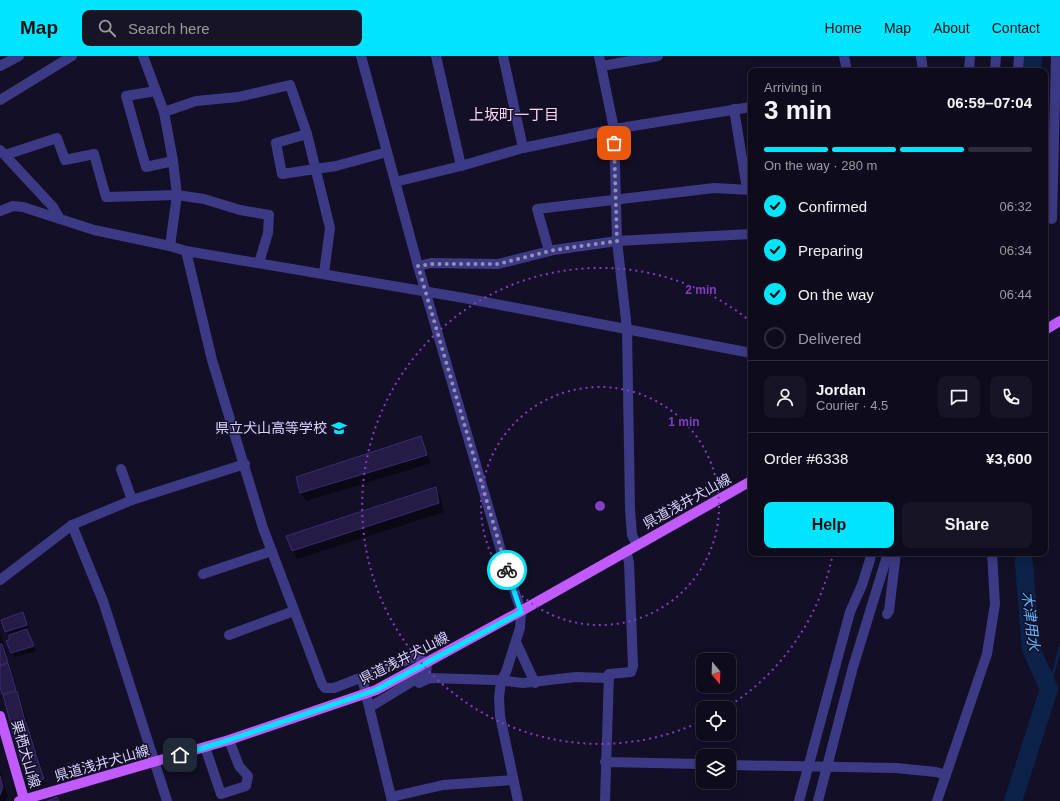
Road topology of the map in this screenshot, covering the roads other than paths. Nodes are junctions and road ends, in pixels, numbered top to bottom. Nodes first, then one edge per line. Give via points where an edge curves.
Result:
1 (19, 56) edge
2 (72, 56) edge
3 (143, 56) edge
4 (361, 56) edge
5 (436, 56) edge
6 (503, 56) edge
7 (658, 56) edge
8 (844, 56) edge
9 (921, 56) edge
10 (970, 56) edge
11 (996, 56) edge
12 (1019, 56) edge
13 (1056, 56) edge
14 (56, 60) edge
15 (601, 61) edge
16 (0, 66) edge
17 (846, 68) edge
18 (923, 68) edge
19 (969, 68) edge
20 (995, 68) edge
21 (1018, 68) edge
22 (156, 91) junction
23 (1, 97) edge
24 (748, 107) edge
25 (734, 109) junction
26 (164, 112) junction
27 (614, 129) junction
28 (307, 134) junction
29 (523, 148) junction
30 (2, 152) edge
31 (387, 152) junction
32 (173, 161) junction
33 (462, 166) junction
34 (315, 169) junction
35 (394, 182) junction
36 (748, 185) edge
37 (748, 190) edge
38 (177, 195) junction
39 (616, 199) junction
40 (0, 211) edge
41 (60, 219) junction
42 (1052, 219) dead end
43 (748, 234) edge
44 (617, 241) junction
45 (170, 246) junction
46 (186, 251) junction
47 (548, 252) junction
48 (259, 263) junction
49 (418, 266) junction
50 (324, 273) junction
51 (426, 291) junction
52 (1060, 321) edge
53 (627, 328) junction
54 (1048, 328) edge
55 (748, 352) edge
56 (245, 464) junction
57 (121, 469) dead end
58 (748, 483) edge
59 (132, 500) junction
60 (72, 525) junction
61 (637, 545) junction
62 (272, 551) junction
63 (626, 552) junction
64 (871, 556) edge
65 (887, 556) edge
66 (896, 556) edge
67 (992, 556) edge
68 (203, 574) dead end
69 (0, 580) edge
70 (294, 611) junction
71 (521, 612) junction
72 (887, 614) dead end
73 (229, 634) dead end
74 (516, 642) junction
75 (427, 664) junction
76 (362, 678) junction
77 (609, 678) junction
78 (501, 681) junction
79 (535, 683) junction
80 (403, 688) junction
81 (370, 707) junction
82 (0, 716) edge
83 (229, 740) junction
84 (205, 747) junction
85 (155, 762) junction
86 (605, 762) junction
87 (696, 764) edge
88 (736, 765) edge
89 (808, 766) junction
90 (827, 766) junction
91 (946, 775) junction
92 (513, 780) junction
93 (392, 799) edge
94 (23, 800) edge
95 (167, 801) edge
96 (518, 801) edge
97 (605, 801) edge
98 (799, 801) edge
99 (818, 801) edge
100 (937, 801) edge

1 - 16 street
2 - 14 street
3 - 22 street
4 - 31 street
5 - 33 street
6 - 29 street
7 - 15 street
8 - 17 street
9 - 18 street
10 - 19 street
11 - 20 street
12 - 21 street
13 - 42 street
14 - 23 street
15 - 27 street
22 - 26 street
22 - 32 street via 126,96 146,167
24 - 25 street
25 - 27 street
25 - 36 street
26 - 28 street via 196,101 238,97 290,85
26 - 32 street
27 - 29 street
27 - 39 street
28 - 34 street
28 - 34 street via 276,143 282,174
29 - 33 street
30 - 38 street via 57,138 65,160 94,154 106,197
30 - 41 street via 53,207
31 - 34 street
31 - 35 street
32 - 38 street
33 - 35 street
34 - 50 street via 330,228
35 - 49 street
37 - 39 street via 714,188
38 - 45 street
38 - 48 street via 269,215 268,233
39 - 44 street
39 - 47 street via 538,209
40 - 41 street via 14,206 23,207
41 - 45 street via 94,230
43 - 44 street
44 - 47 street
44 - 53 street
45 - 46 street
46 - 48 street
46 - 56 street via 212,360
47 - 49 street via 498,264
48 - 50 street
49 - 51 street
50 - 51 street
51 - 53 street
51 - 71 street
52 - 54 main road
53 - 55 street
53 - 61 street via 630,509 632,535
56 - 59 street
56 - 62 street
57 - 59 street
58 - 61 main road, 県道浅井犬山線
59 - 60 street
60 - 69 street
60 - 85 street via 103,601
61 - 63 main road, 県道浅井犬山線
62 - 68 street
62 - 70 street
63 - 71 main road, 県道浅井犬山線
63 - 77 street via 629,562 633,666 631,672 609,674
64 - 89 street via 850,612
65 - 90 street via 863,630
66 - 72 street
67 - 91 street via 995,604 987,654
70 - 73 street
70 - 76 street via 325,688 334,688
71 - 74 street
71 - 75 main road, 県道浅井犬山線
74 - 78 street
74 - 79 street
75 - 76 street via 417,656
75 - 80 street via 426,673
75 - 83 main road, 県道浅井犬山線 via 376,690
76 - 81 street
77 - 79 street via 576,677
77 - 86 street
78 - 79 street
78 - 80 street via 430,678 412,687
78 - 92 street via 500,716
80 - 81 street
81 - 93 street
82 - 94 main road, 栗栖犬山線
83 - 84 main road, 県道浅井犬山線
83 - 84 street via 239,766 248,776 246,786 221,794
84 - 85 main road, 県道浅井犬山線
85 - 94 main road, 県道浅井犬山線
85 - 95 street
86 - 87 street
86 - 97 street
88 - 89 street
89 - 90 street
89 - 98 street
90 - 91 street via 896,768
90 - 99 street
91 - 100 street
92 - 93 street via 443,785
92 - 96 street

